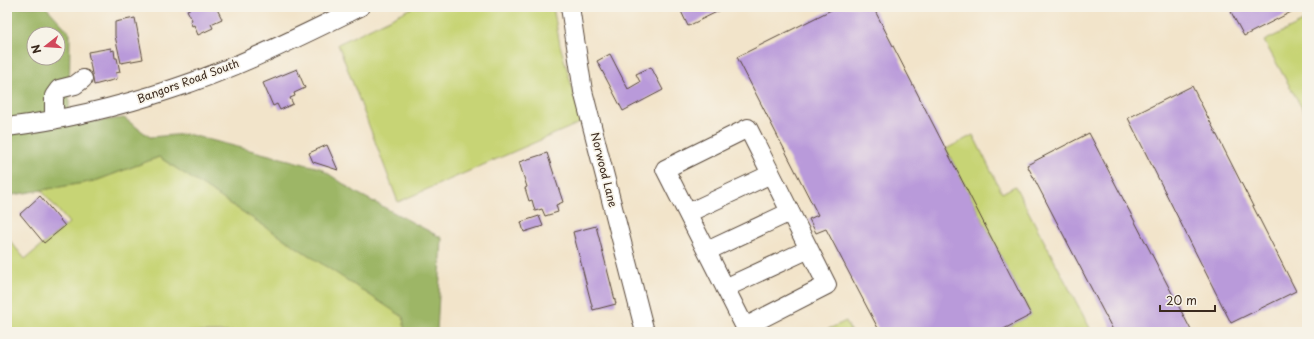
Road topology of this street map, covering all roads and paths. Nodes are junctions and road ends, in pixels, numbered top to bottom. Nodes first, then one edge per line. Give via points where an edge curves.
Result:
1 (360, 7) edge
2 (570, 7) edge
3 (83, 79) dead end
4 (54, 120) junction
5 (7, 127) edge
6 (771, 174) junction
7 (790, 212) junction
8 (688, 213) junction
9 (809, 249) junction
10 (707, 251) junction
11 (726, 288) junction
12 (739, 329) edge
13 (645, 332) edge

1 - 4 street, Bangors Road South via 242,62 179,86 134,101
2 - 13 street, Norwood Lane via 583,91
3 - 4 street via 75,85 59,89 54,96
4 - 5 street, Bangors Road South
6 - 7 street
6 - 8 street
6 - 8 street via 748,128 666,169
7 - 9 street
7 - 10 street
8 - 10 street
9 - 11 street
9 - 12 street via 827,286
10 - 11 street
11 - 12 street

